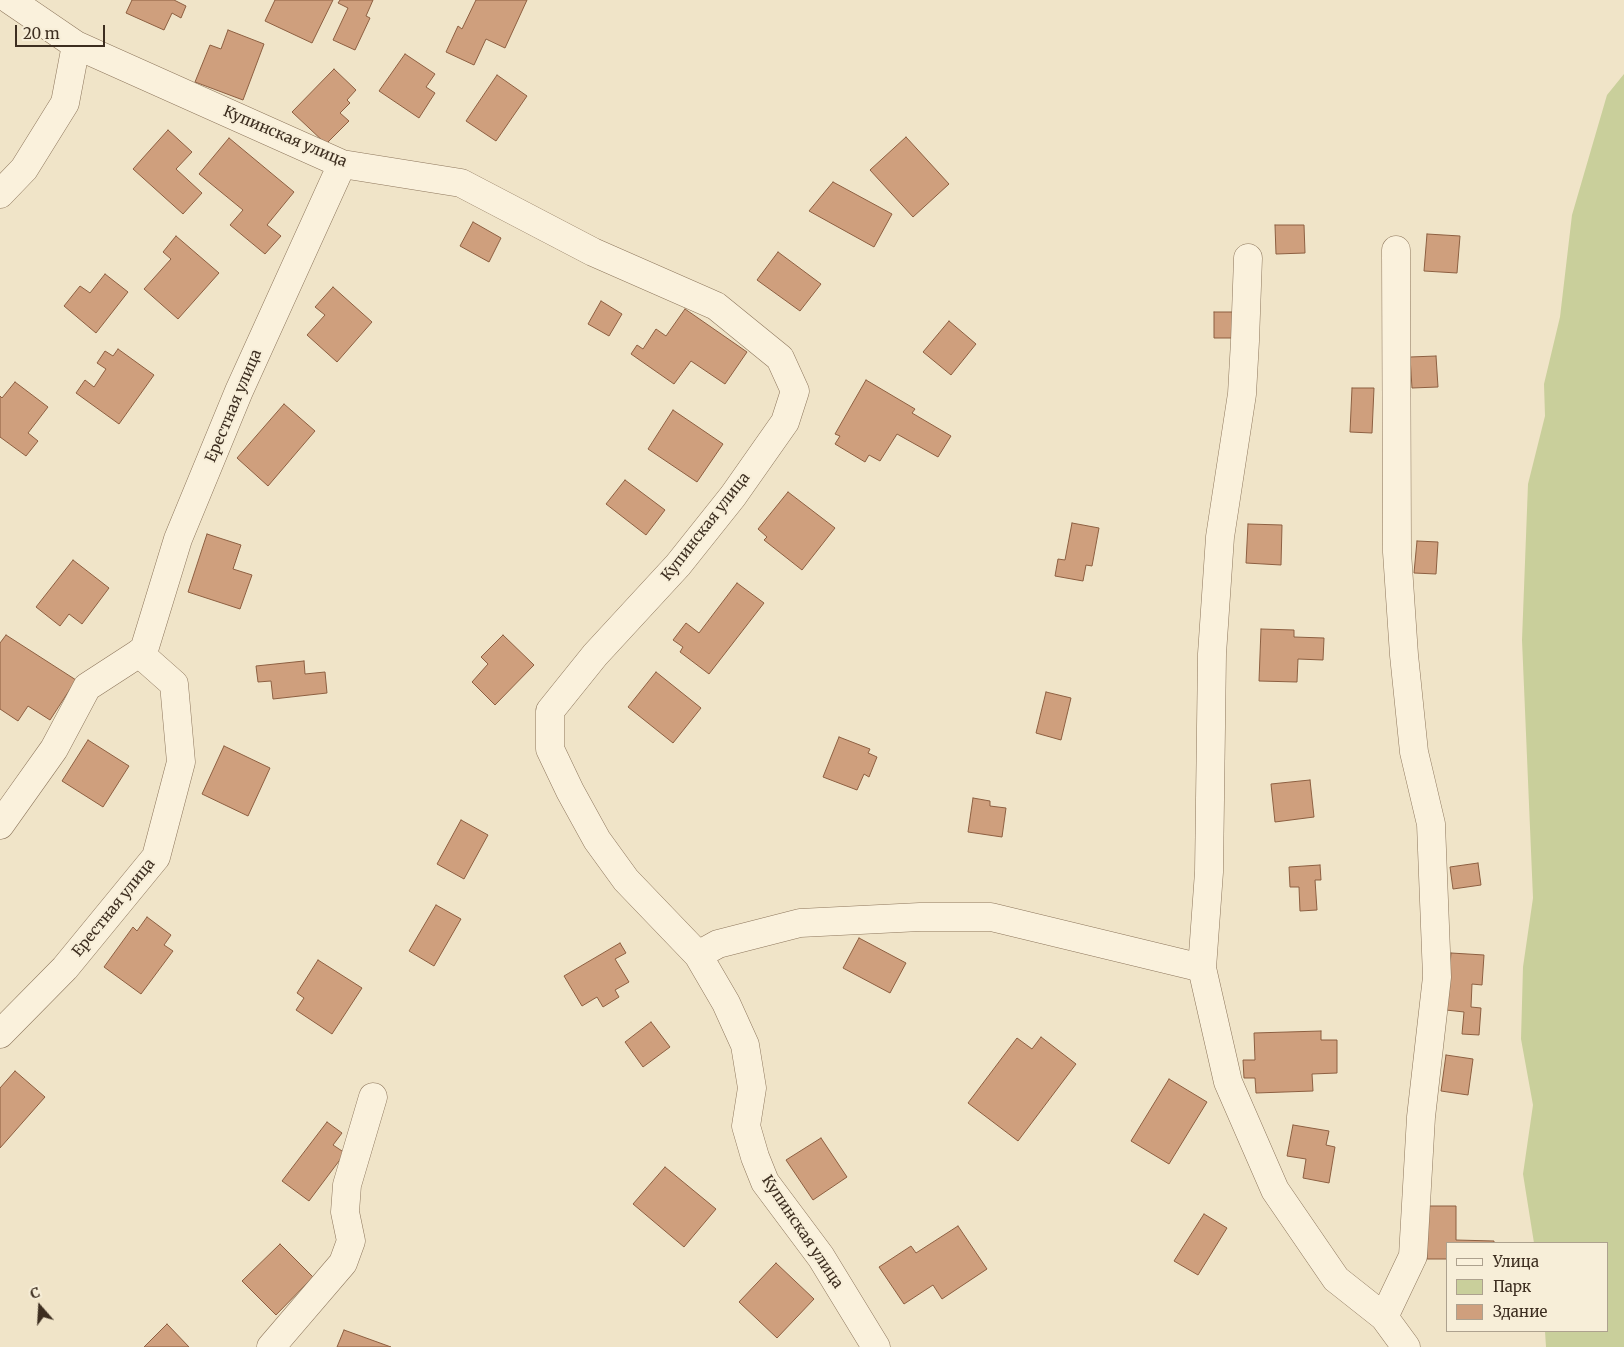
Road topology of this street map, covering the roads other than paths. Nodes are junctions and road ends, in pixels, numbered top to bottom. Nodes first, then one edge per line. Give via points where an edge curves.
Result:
1 (13, 1) edge
2 (76, 45) junction
3 (342, 164) junction
4 (0, 194) edge
5 (1396, 250) dead end
6 (1248, 258) dead end
7 (139, 653) junction
8 (0, 825) edge
9 (698, 955) junction
10 (1202, 968) junction
11 (0, 1034) edge
12 (373, 1097) dead end
13 (1384, 1317) junction
14 (272, 1347) edge
15 (876, 1347) edge
16 (1406, 1347) edge

1 - 2 street, Купинская улица
2 - 3 street, Купинская улица
2 - 4 street via 65,103 24,169
3 - 7 street, Ерестная улица via 239,391 178,539 144,650
3 - 9 street, Купинская улица via 460,183 593,252 716,306 780,358 784,366 795,391 785,422 733,496 678,565 550,711 550,749 597,840 626,880
5 - 13 street via 1397,552 1414,752 1431,824 1437,977 1421,1117 1413,1256
6 - 10 street via 1242,394 1220,537 1212,654 1209,872
7 - 8 street via 87,687 54,748
7 - 11 street, Ерестная улица via 174,684 181,762 156,857 65,968
9 - 10 street via 718,944 800,923 991,916
9 - 15 street, Купинская улица via 726,1002 745,1045 752,1088 746,1126 765,1182 821,1257
10 - 13 street via 1228,1082 1275,1190 1336,1279
12 - 14 street via 346,1185 345,1212 351,1241 343,1264
13 - 16 street

